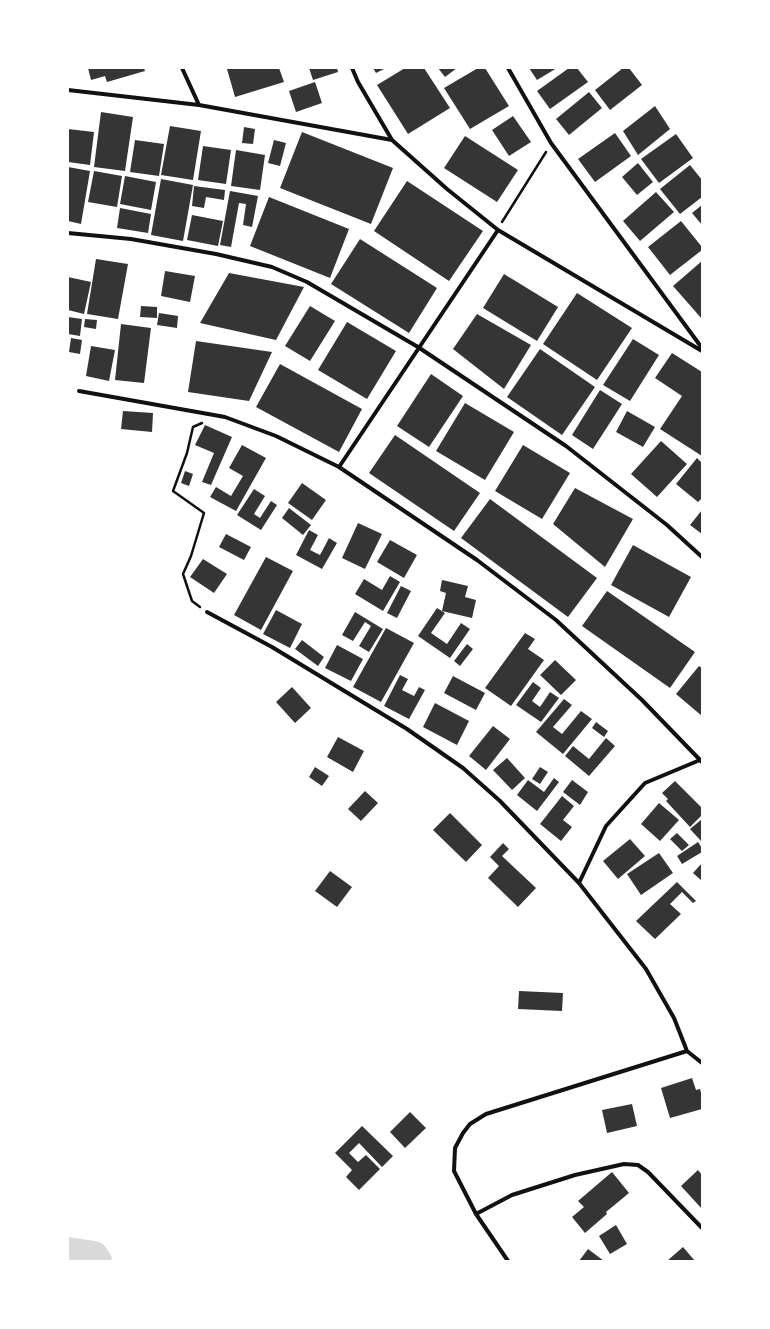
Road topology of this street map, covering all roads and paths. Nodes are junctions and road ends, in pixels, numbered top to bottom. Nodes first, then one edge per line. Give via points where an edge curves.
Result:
1 (182, 68) edge
2 (352, 68) edge
3 (508, 68) edge
4 (68, 90) edge
5 (199, 105) junction
6 (392, 140) junction
7 (551, 143) junction
8 (498, 230) junction
9 (68, 233) edge
10 (418, 347) junction
11 (702, 350) edge
12 (79, 391) dead end
13 (216, 415) junction
14 (339, 467) junction
15 (702, 557) edge
16 (207, 612) joint
17 (701, 761) edge
18 (579, 883) junction
19 (687, 1051) junction
20 (702, 1063) edge
21 (476, 1214) junction
22 (702, 1228) edge
23 (508, 1261) edge

1 - 5 street
2 - 6 street
3 - 7 street
4 - 5 street
5 - 6 street
6 - 8 street
7 - 8 path
7 - 11 street
8 - 10 street
8 - 11 street
9 - 10 street via 131,239 272,267 307,282
10 - 14 street
10 - 15 street via 566,446 667,525
12 - 13 street
13 - 14 street via 276,436
13 - 16 path via 193,427 187,453 173,491 204,513 183,574 192,601
14 - 17 street via 477,560 556,620 642,700
16 - 18 street via 299,663 407,729 463,768 500,801
17 - 18 street via 646,783 606,826
18 - 19 street via 646,969 674,1018
19 - 20 street
19 - 21 street via 486,1114 470,1124 455,1148 454,1171
21 - 22 street via 512,1195 575,1175 624,1164 638,1166 648,1172
21 - 23 street

